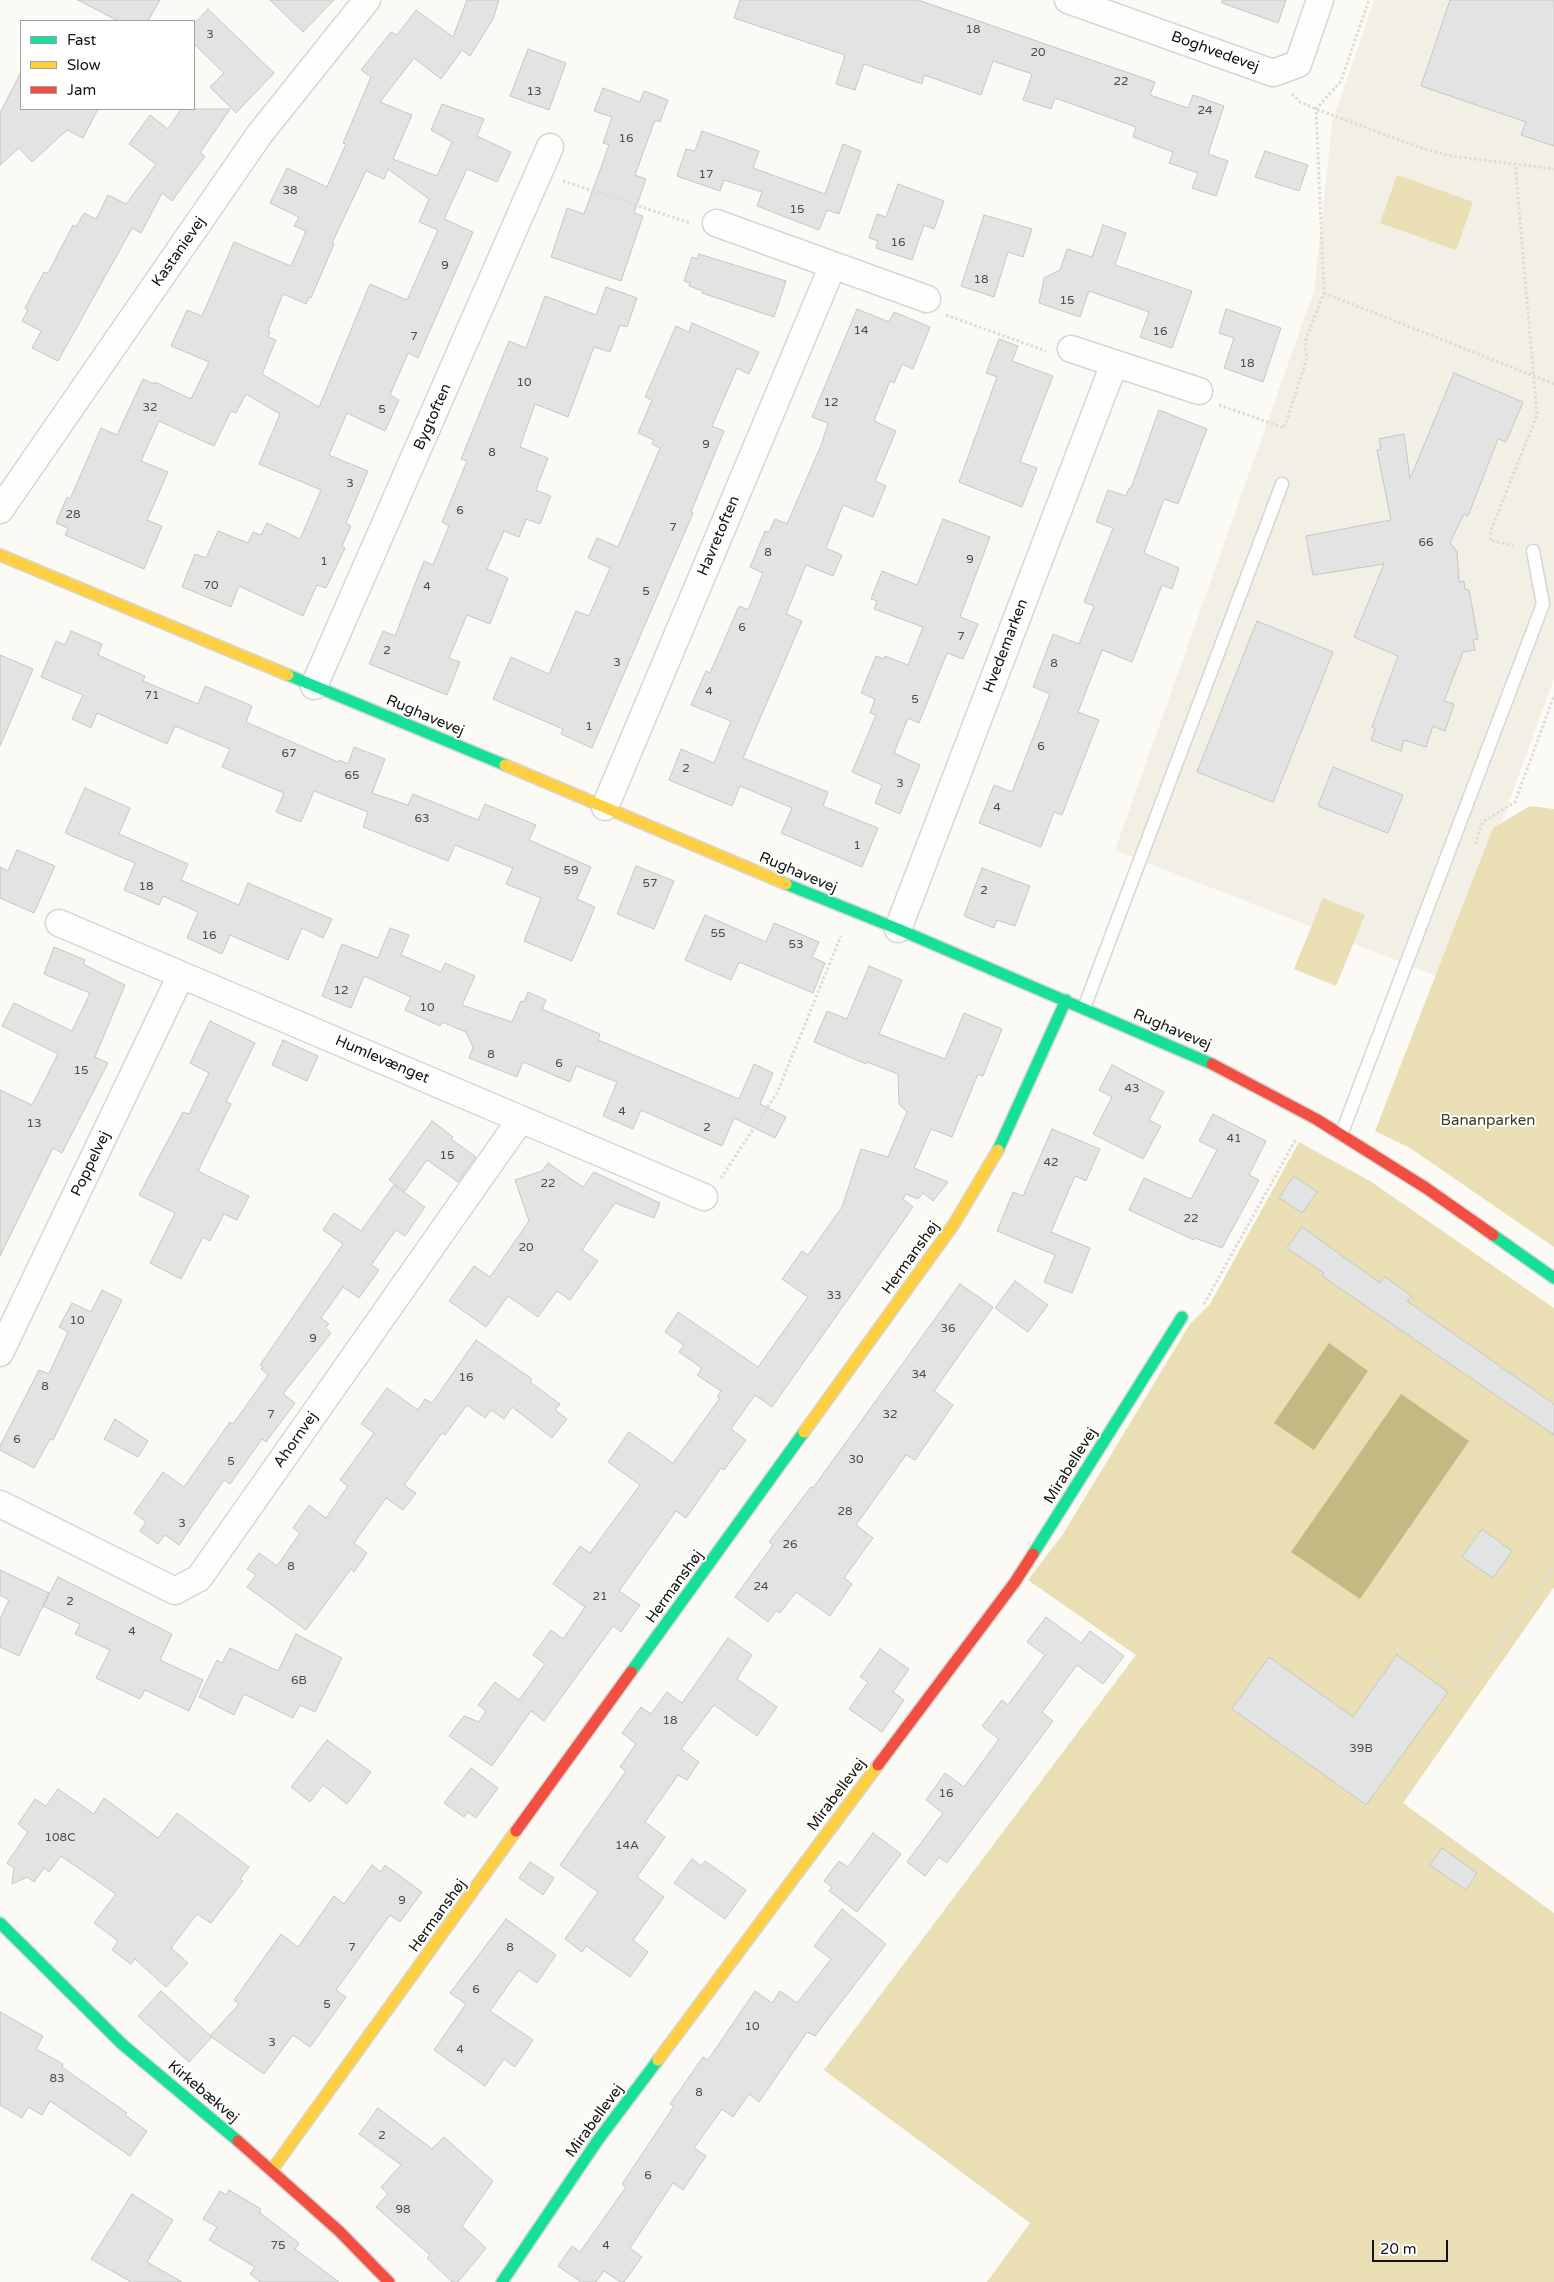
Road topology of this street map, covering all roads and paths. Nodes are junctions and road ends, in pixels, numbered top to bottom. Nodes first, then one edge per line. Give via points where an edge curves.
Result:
1 (367, 0) edge
2 (1068, 0) edge
3 (1320, 0) edge
4 (1369, 0) edge
5 (1104, 6) edge
6 (1316, 109) junction
7 (550, 147) dead end
8 (1515, 163) junction
9 (1554, 169) edge
10 (539, 173) junction
11 (716, 224) joint
12 (833, 265) junction
13 (1324, 293) junction
14 (927, 299) joint
15 (1071, 349) joint
16 (1114, 364) junction
17 (1534, 376) junction
18 (1554, 384) edge
19 (1199, 392) joint
20 (1282, 484) dead end
21 (0, 510) edge
22 (1533, 551) joint
23 (0, 555) edge
24 (314, 686) junction
25 (1554, 696) edge
26 (605, 807) junction
27 (1473, 850) dead end
28 (851, 912) junction
29 (59, 923) dead end
30 (898, 929) junction
31 (182, 975) junction
32 (1066, 1000) junction
33 (1084, 1008) junction
34 (1316, 1119) junction
35 (521, 1120) junction
36 (1341, 1135) junction
37 (704, 1198) joint
38 (1554, 1278) edge
39 (1182, 1317) joint
40 (0, 1353) edge
41 (0, 1504) edge
42 (1554, 1566) edge
43 (1426, 1660) dead end
44 (0, 1923) edge
45 (272, 2170) junction
46 (389, 2282) edge
47 (502, 2282) edge

1 - 21 street, Kastanievej via 259,135
2 - 5 street, Boghvedevej
3 - 5 street, Boghvedevej via 1298,64 1273,73
4 - 6 path via 1341,81
6 - 8 path via 1424,149 1452,156
6 - 13 path
7 - 10 street, Bygtoften
8 - 9 path
8 - 17 path
10 - 11 path via 707,229
10 - 24 street, Bygtoften
11 - 12 street
12 - 14 street
12 - 26 street, Havretoften
13 - 17 path
13 - 19 path via 1305,342 1307,358 1284,428 1208,401
14 - 15 path via 931,309 1060,356
15 - 16 street
16 - 19 street
16 - 30 street, Hvedemarken
17 - 18 path
17 - 22 path via 1537,415 1490,540
20 - 33 lane
22 - 36 lane via 1543,604
23 - 24 street, Rughavevej
24 - 26 street, Rughavevej
25 - 27 path via 1515,802 1483,822
26 - 28 street, Rughavevej
28 - 30 street, Rughavevej
28 - 37 path via 777,1093 724,1174
29 - 31 street, Humlevænget
30 - 32 street, Rughavevej
31 - 35 street, Humlevænget
31 - 40 street, Poppelvej
32 - 33 street, Rughavevej
32 - 45 street, Hermanshøj via 1003,1142 954,1224
33 - 34 street, Rughavevej via 1209,1062
34 - 36 street, Rughavevej
34 - 39 path via 1298,1135 1203,1304
35 - 37 street, Humlevænget
35 - 41 street, Ahornvej via 199,1578 175,1591
36 - 38 street, Rughavevej via 1426,1188
39 - 47 street, Mirabellevej via 1015,1582 598,2140
42 - 43 path via 1467,1689
44 - 45 street, Kirkebækvej via 122,2044
45 - 46 street, Kirkebækvej

